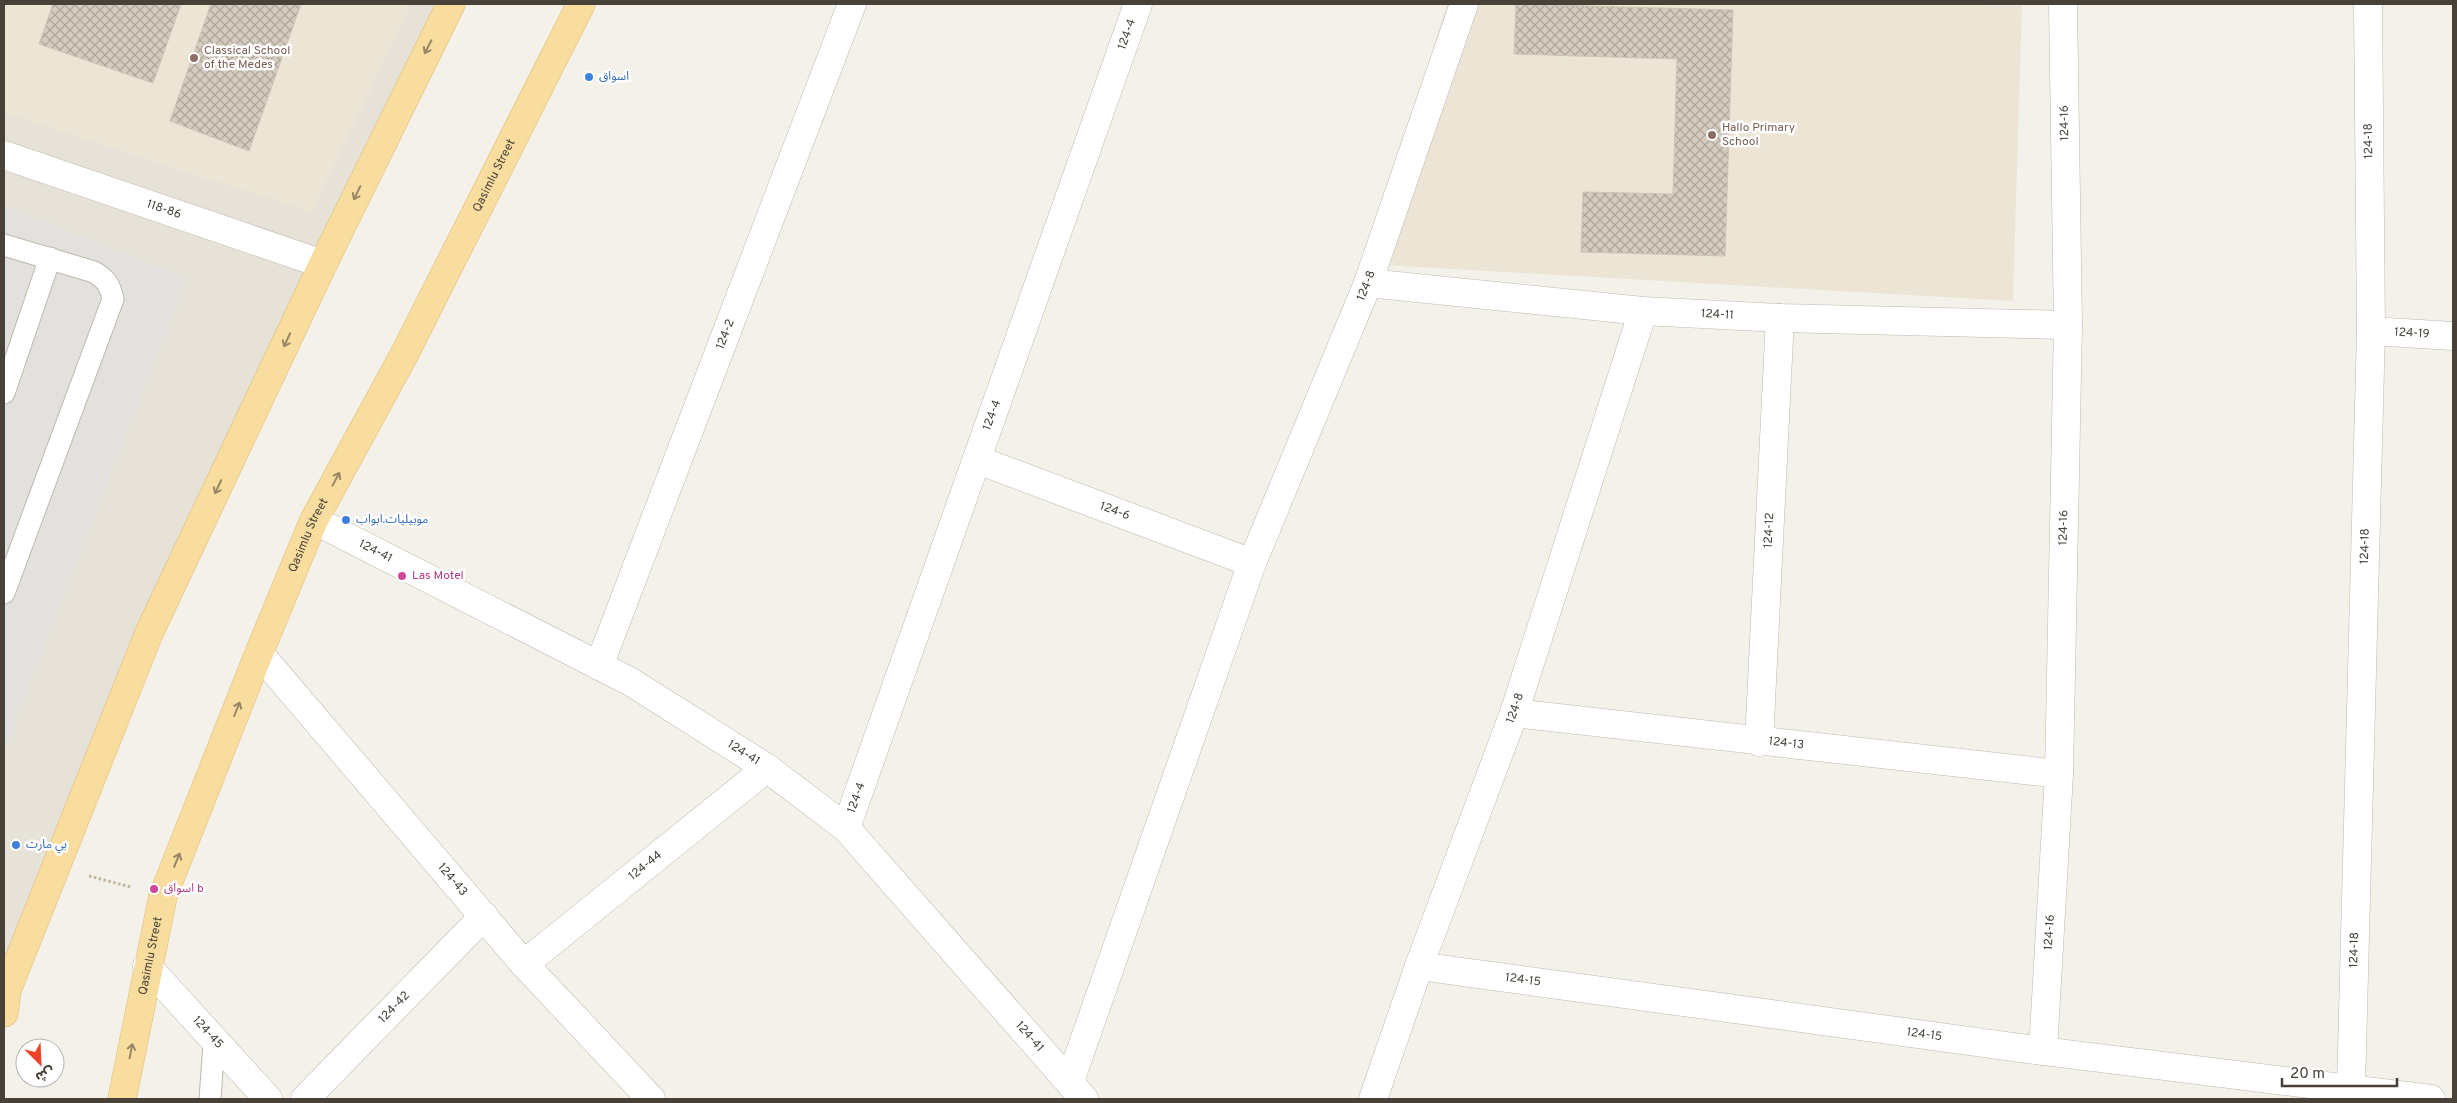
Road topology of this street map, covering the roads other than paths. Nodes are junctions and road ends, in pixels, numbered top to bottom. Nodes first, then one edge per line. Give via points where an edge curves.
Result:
1 (451, 4) edge
2 (581, 4) edge
3 (852, 4) edge
4 (1138, 4) edge
5 (1464, 4) edge
6 (2063, 4) edge
7 (2368, 4) edge
8 (4, 155) edge
9 (4, 245) edge
10 (50, 258) junction
11 (323, 264) junction
12 (1368, 283) junction
13 (1642, 311) junction
14 (1780, 318) junction
15 (2068, 325) junction
16 (2371, 331) junction
17 (2453, 336) edge
18 (4, 393) edge
19 (978, 460) junction
20 (314, 520) junction
21 (1252, 563) junction
22 (4, 593) edge
23 (259, 653) junction
24 (599, 666) junction
25 (1514, 713) junction
26 (1759, 742) junction
27 (767, 768) junction
28 (2059, 774) junction
29 (846, 828) junction
30 (484, 916) junction
31 (524, 964) junction
32 (147, 966) junction
33 (1419, 966) junction
34 (5, 998) edge
35 (214, 1043) junction
36 (2043, 1051) junction
37 (2351, 1088) junction
38 (1077, 1090) edge
39 (122, 1099) edge
40 (210, 1099) edge
41 (268, 1099) edge
42 (305, 1099) edge
43 (651, 1099) edge
44 (1373, 1099) edge
45 (2431, 1099) edge

1 -> 11 main road
20 -> 2 main road, Qasimlu Street via 405,353
3 - 24 street, 124-2
4 - 19 street, 124-4
5 - 12 street, 124-8
6 - 15 street, 124-16
7 - 16 street, 124-18
8 - 11 street, 118-86
9 - 10 lane
10 - 18 lane
10 - 22 lane via 104,278 113,299
11 -> 34 main road via 149,633
12 - 13 street, 124-11
12 - 21 street, 124-8
13 - 14 street, 124-11
13 - 25 street, 124-8
14 - 15 street, 124-11
14 - 26 street, 124-12
15 - 28 street, 124-16
16 - 17 street, 124-19
16 - 37 street, 124-18
19 - 21 street, 124-6
19 - 29 street, 124-4
20 - 23 main road, Qasimlu Street
20 - 24 street, 124-41
21 - 38 street, 124-8
23 - 30 street, 124-43
32 -> 23 main road, Qasimlu Street via 163,896
24 - 27 street, 124-41
25 - 26 street, 124-13
25 - 33 street, 124-8
26 - 28 street, 124-13
27 - 29 street, 124-41
27 - 31 street, 124-44
28 - 36 street, 124-16
29 - 38 street, 124-41
30 - 31 street, 124-43
30 - 42 street, 124-42
31 - 43 street, 124-43
32 - 35 street, 124-45
39 -> 32 main road, Qasimlu Street
33 - 36 street, 124-15
33 - 44 street, 124-8
35 - 40 lane
35 - 41 street, 124-45
36 - 37 street, 124-15
37 - 45 street, 124-15

